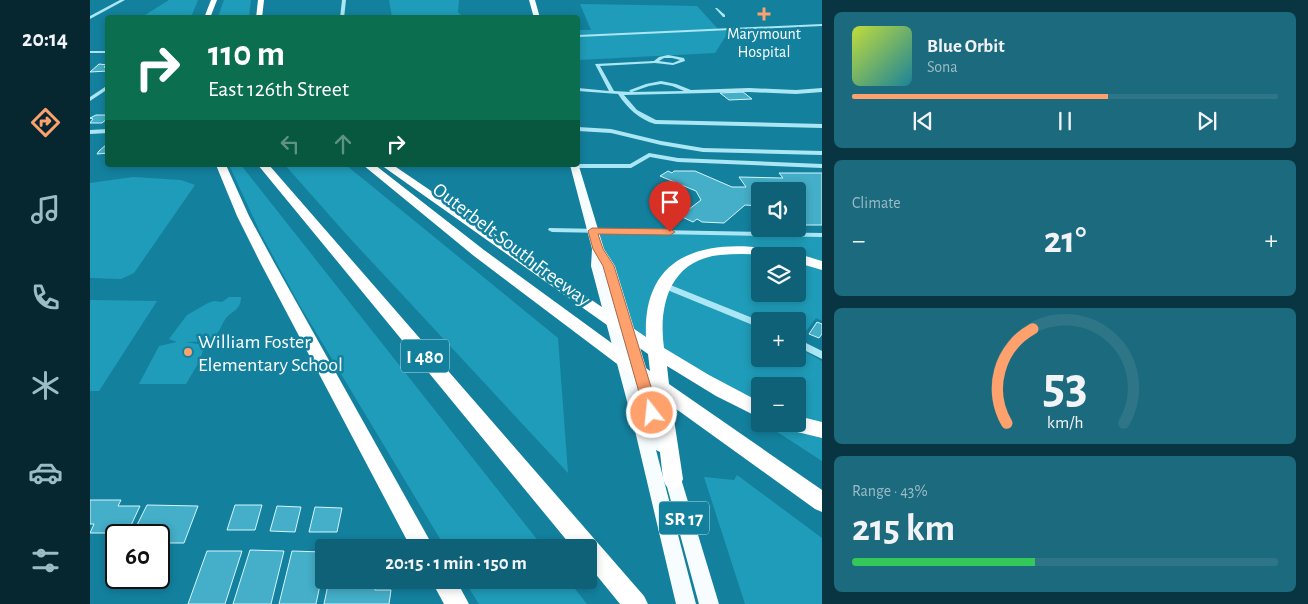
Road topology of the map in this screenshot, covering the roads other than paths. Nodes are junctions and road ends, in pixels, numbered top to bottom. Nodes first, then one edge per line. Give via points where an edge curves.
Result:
1 (124, 0) edge
2 (214, 0) edge
3 (261, 0) edge
4 (344, 0) edge
5 (532, 0) edge
6 (716, 9) dead end
7 (208, 15) edge
8 (260, 15) edge
9 (342, 15) edge
10 (536, 15) edge
11 (724, 16) dead end
12 (90, 18) edge
13 (822, 25) edge
14 (814, 26) junction
15 (822, 29) edge
16 (580, 34) edge
17 (90, 52) edge
18 (105, 52) edge
19 (655, 62) junction
20 (105, 88) edge
21 (580, 90) edge
22 (822, 90) edge
23 (690, 92) junction
24 (612, 93) junction
25 (623, 94) junction
26 (90, 99) edge
27 (822, 126) edge
28 (580, 129) edge
29 (105, 131) edge
30 (90, 132) edge
31 (647, 139) junction
32 (822, 153) edge
33 (649, 155) junction
34 (580, 165) edge
35 (822, 166) edge
36 (222, 167) edge
37 (265, 167) edge
38 (371, 167) edge
39 (389, 167) edge
40 (576, 167) edge
41 (552, 230) dead end
42 (592, 231) junction
43 (822, 235) edge
44 (598, 249) junction
45 (751, 249) edge
46 (806, 261) edge
47 (822, 266) edge
48 (663, 285) junction
49 (751, 321) edge
50 (806, 347) edge
51 (822, 355) edge
52 (751, 406) edge
53 (806, 426) edge
54 (822, 430) edge
55 (673, 479) junction
56 (822, 502) edge
57 (418, 539) edge
58 (581, 539) edge
59 (597, 558) edge
60 (448, 589) edge
61 (457, 604) edge
62 (636, 604) edge
63 (686, 604) edge
64 (709, 604) edge

1 - 12 street
2 - 7 highway
3 - 8 highway
4 - 9 street
5 - 10 main road
6 - 11 lane
13 - 14 street
14 - 15 street
14 - 16 street
17 - 18 street
19 - 19 street via 673,64 683,61 671,57
19 - 24 street via 597,65
20 - 26 street
21 - 24 street
22 - 23 street
23 - 25 street
23 - 25 street via 666,81
24 - 25 street
25 - 27 street via 639,115 656,122
28 - 31 street via 611,131
29 - 30 street
31 - 32 street via 703,150
31 - 33 street
33 - 34 street via 631,166
33 - 35 street via 678,160
36 - 57 highway via 268,264
37 - 58 highway, I 480
38 - 56 highway, Outerbelt South Freeway via 550,306
39 - 52 highway via 671,361
40 - 42 main road, SR 17
41 - 42 street
42 - 43 street
42 - 44 main road, SR 17
44 - 55 main road, SR 17 via 609,266
44 - 63 main road, SR 17 via 597,266
45 - 48 highway via 717,250 689,259
46 - 47 highway
48 - 49 street
48 - 55 highway via 656,302 654,334
50 - 51 street
53 - 54 highway
55 - 64 main road, SR 17
59 - 62 highway, I 480
60 - 61 highway

